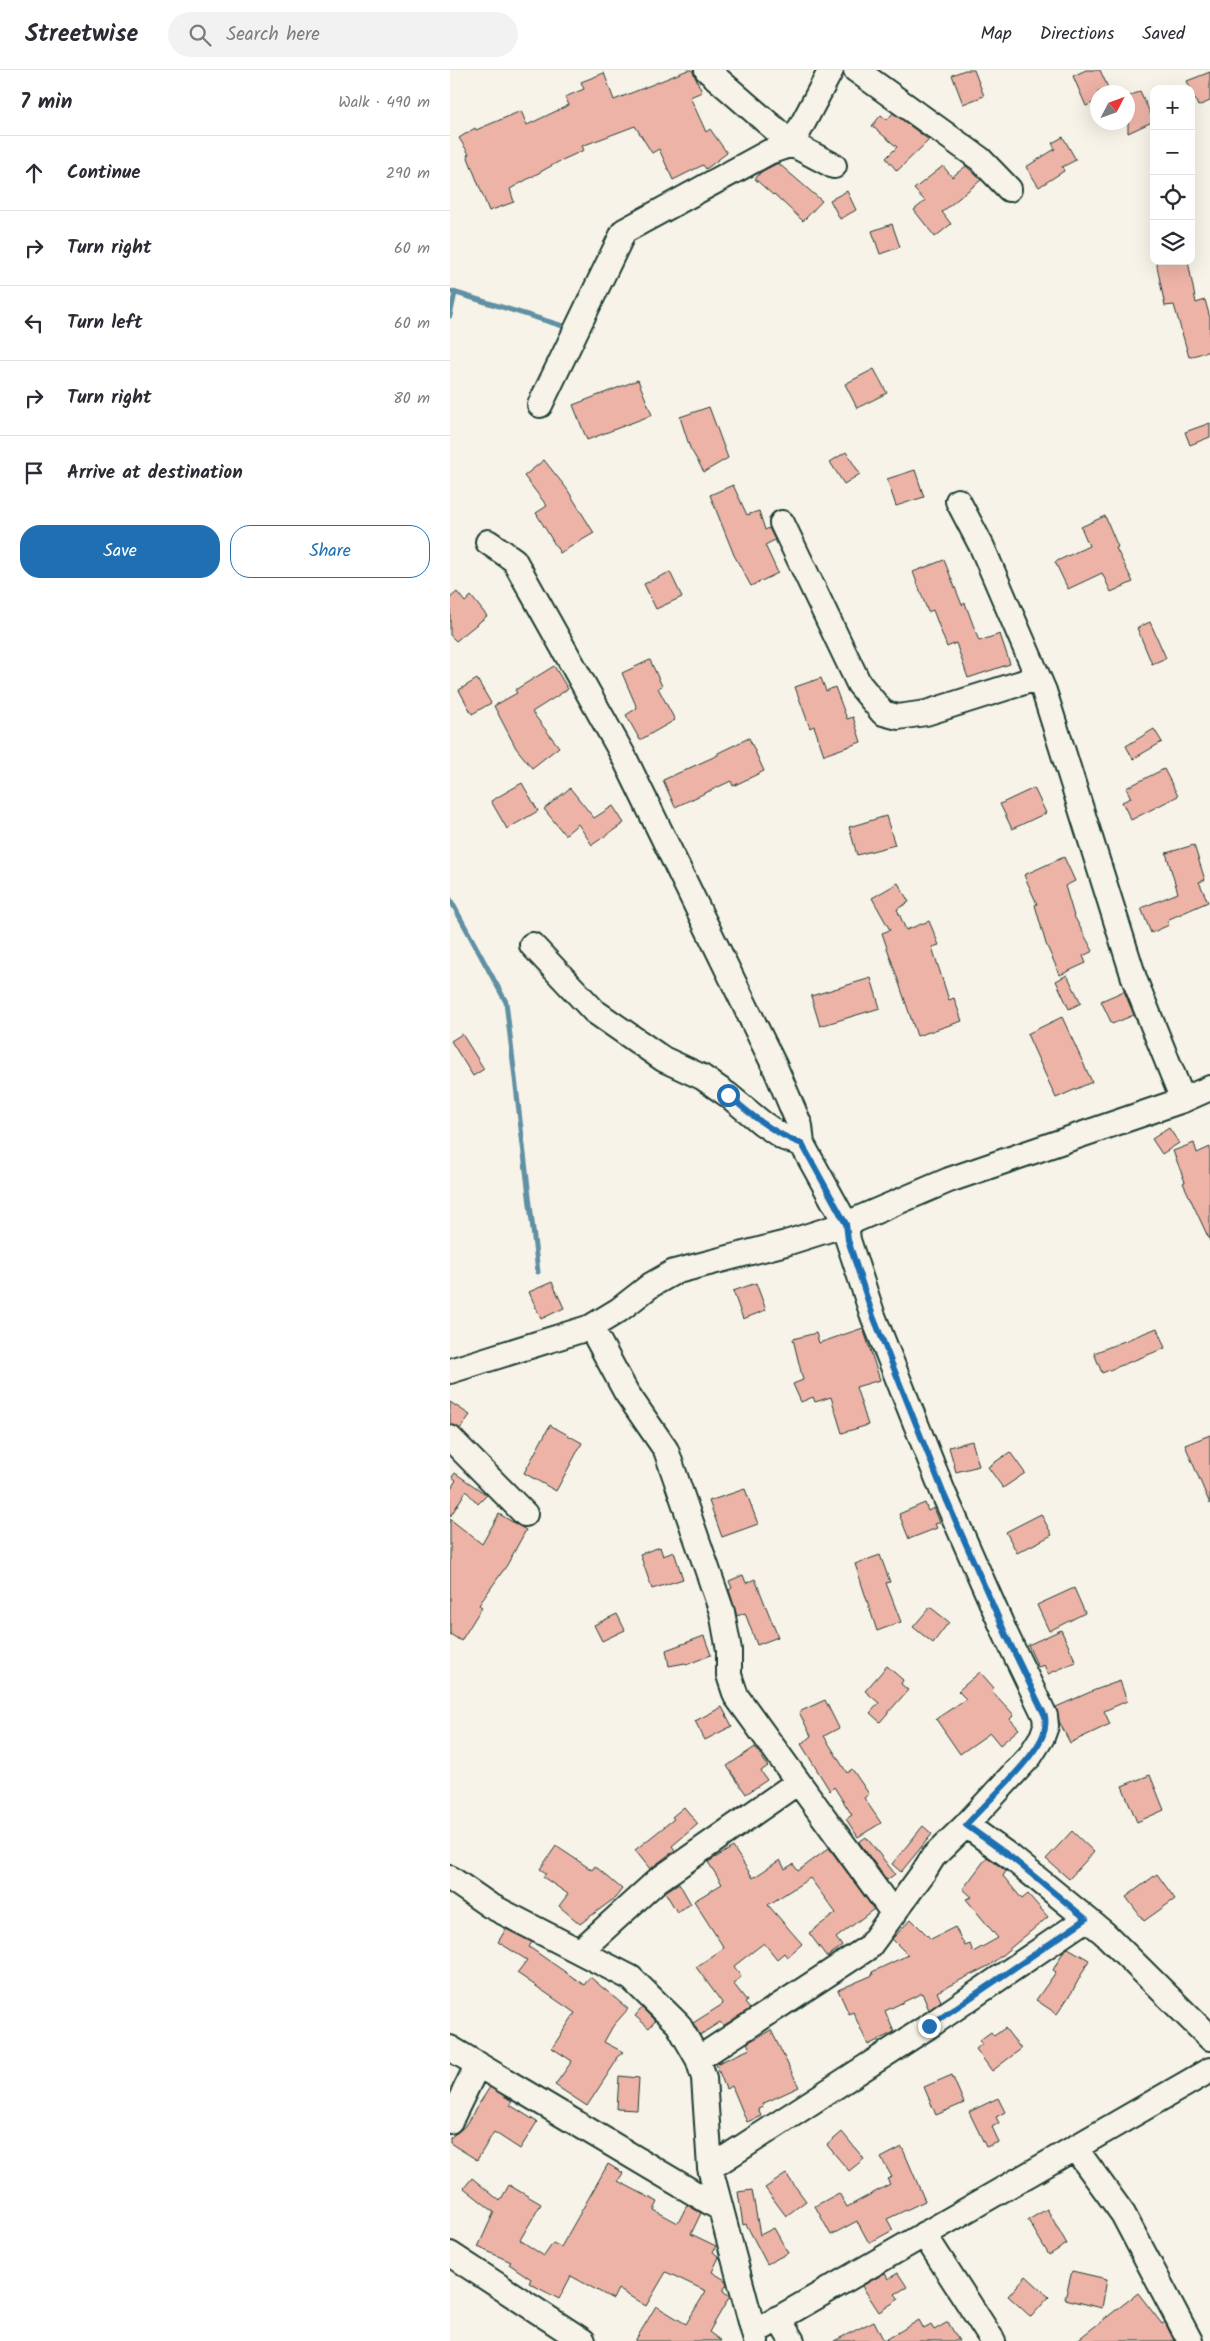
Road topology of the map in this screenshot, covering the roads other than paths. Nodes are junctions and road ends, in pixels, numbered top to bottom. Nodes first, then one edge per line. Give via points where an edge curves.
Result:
1 (708, 70) edge
2 (831, 70) edge
3 (856, 70) edge
4 (792, 144) junction
5 (834, 166) dead end
6 (1009, 189) dead end
7 (540, 405) dead end
8 (958, 501) dead end
9 (782, 523) dead end
10 (488, 542) dead end
11 (1037, 678) junction
12 (532, 945) dead end
13 (1210, 1088) edge
14 (1183, 1100) junction
15 (802, 1144) junction
16 (846, 1224) junction
17 (591, 1328) junction
18 (450, 1371) edge
19 (450, 1438) edge
20 (525, 1514) dead end
21 (798, 1782) junction
22 (966, 1825) junction
23 (450, 1878) edge
24 (894, 1914) junction
25 (1086, 1919) junction
26 (580, 1952) junction
27 (1210, 2038) edge
28 (450, 2048) edge
29 (698, 2058) junction
30 (478, 2064) junction
31 (1210, 2070) edge
32 (450, 2121) edge
33 (1075, 2148) junction
34 (710, 2168) junction
35 (721, 2209) junction
36 (924, 2234) junction
37 (450, 2254) edge
38 (778, 2318) junction
39 (755, 2336) edge
40 (582, 2341) edge
41 (792, 2341) edge
42 (993, 2341) edge
43 (1190, 2341) edge

1 - 4 street
2 - 4 street
3 - 6 street via 980,159
4 - 5 street
4 - 7 street via 770,152 624,231
8 - 11 street via 982,547
9 - 11 street via 859,684 883,713 898,717 926,713
10 - 15 street via 514,560 623,755 775,1067 800,1126
11 - 14 street via 1044,690 1135,981
12 - 15 street via 594,1011 663,1059 722,1090 762,1124 784,1138
13 - 14 street
14 - 16 street via 949,1180
15 - 16 street
16 - 17 street via 674,1272 650,1285
16 - 22 street via 848,1240 873,1316 943,1492 1045,1716 1042,1737 1030,1756
17 - 18 street
17 - 21 street via 626,1392 666,1450 722,1612 729,1650 729,1675 736,1696
19 - 20 street
21 - 24 street
21 - 26 street via 658,1880
22 - 24 street via 932,1857
22 - 25 street
23 - 26 street via 489,1905
24 - 29 street via 868,1947
25 - 27 street
25 - 34 street via 929,2026
26 - 29 street via 632,1978 678,2024
28 - 30 street
29 - 34 street via 704,2078
30 - 32 street
30 - 35 street
31 - 33 street
33 - 36 street
33 - 43 street via 1123,2214
34 - 35 street
35 - 39 street
36 - 38 street
36 - 42 street
37 - 40 street
38 - 39 street
38 - 41 street

